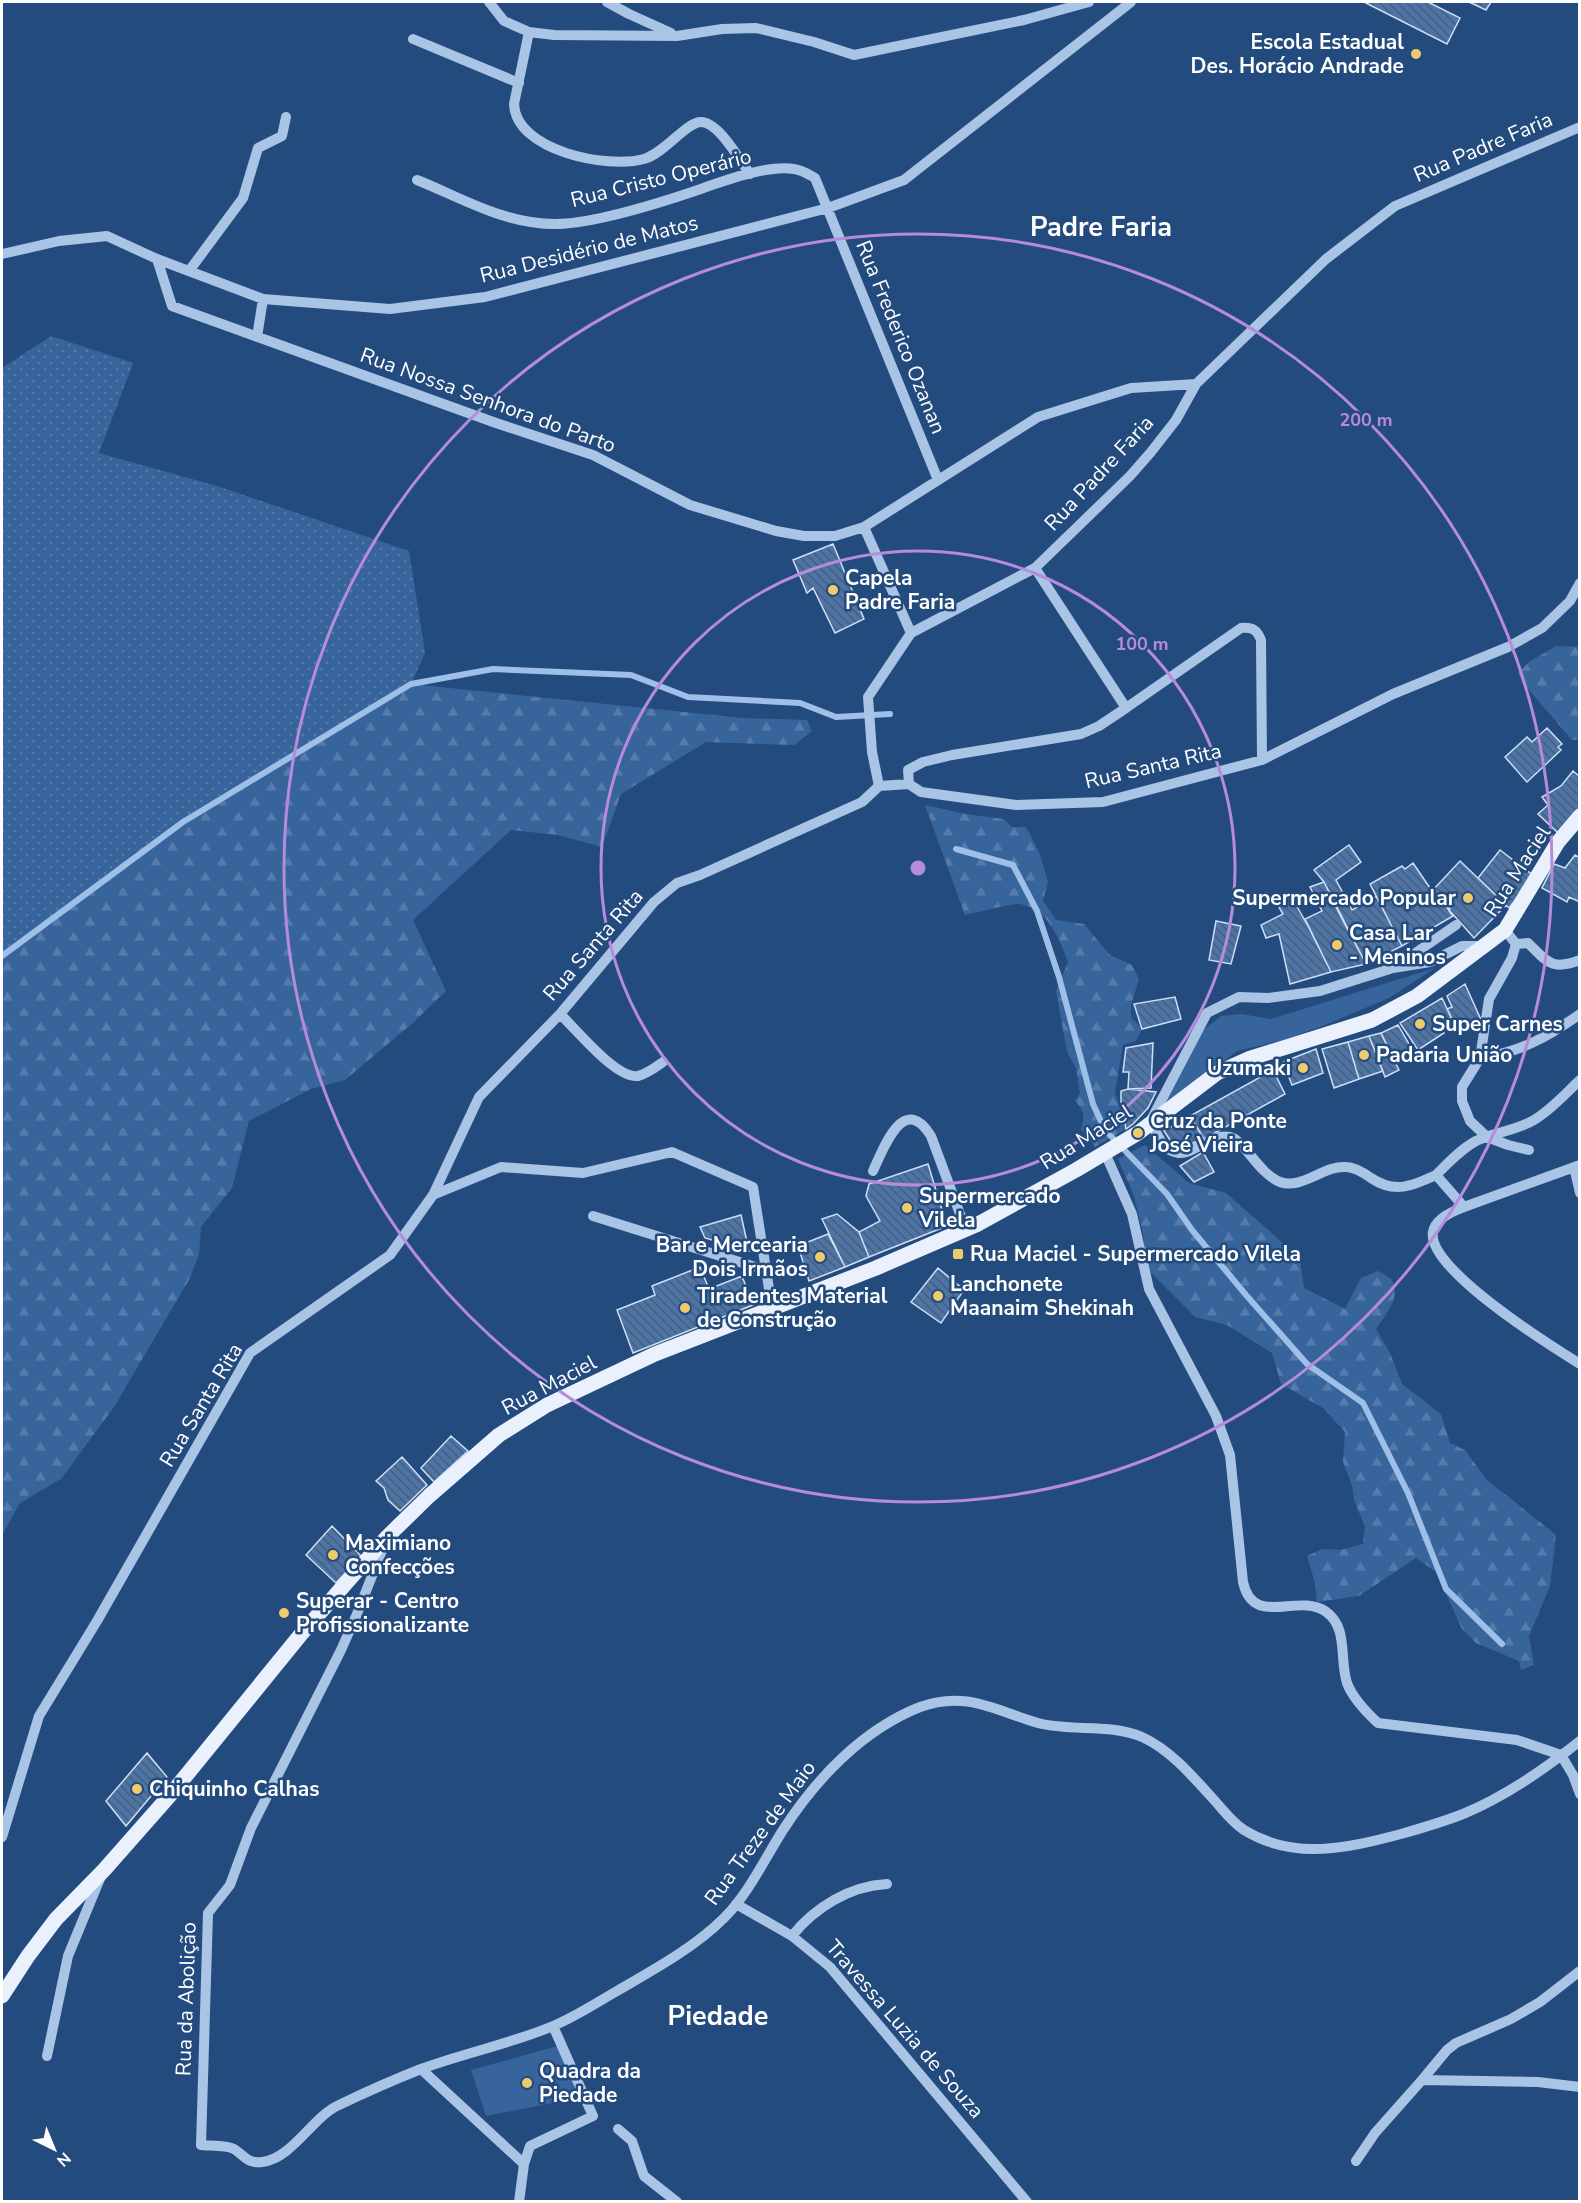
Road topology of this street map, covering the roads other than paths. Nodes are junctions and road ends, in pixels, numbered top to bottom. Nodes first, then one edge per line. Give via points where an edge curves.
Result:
1 (489, 2) edge
2 (607, 2) edge
3 (1089, 2) edge
4 (1131, 2) edge
5 (529, 32) junction
6 (677, 36) junction
7 (414, 39) dead end
8 (519, 83) junction
9 (286, 117) dead end
10 (1580, 127) edge
11 (750, 174) junction
12 (417, 180) dead end
13 (828, 208) junction
14 (2, 254) edge
15 (158, 259) junction
16 (189, 271) junction
17 (263, 299) junction
18 (257, 337) junction
19 (1196, 384) junction
20 (938, 480) junction
21 (864, 527) junction
22 (1035, 568) junction
23 (1580, 583) edge
24 (911, 633) junction
25 (1126, 708) junction
26 (1262, 760) junction
27 (909, 784) junction
28 (879, 786) junction
29 (1580, 816) edge
30 (1456, 925) dead end
31 (1505, 930) junction
32 (1516, 944) junction
33 (1487, 946) junction
34 (1580, 960) edge
35 (1393, 968) junction
36 (560, 1014) junction
37 (1580, 1014) edge
38 (1480, 1058) junction
39 (663, 1062) dead end
40 (1580, 1080) edge
41 (1150, 1122) junction
42 (1487, 1137) junction
43 (1110, 1150) junction
44 (1529, 1150) dead end
45 (1577, 1166) edge
46 (873, 1171) dead end
47 (1436, 1174) junction
48 (1580, 1192) edge
49 (433, 1195) junction
50 (1464, 1206) junction
51 (593, 1216) dead end
52 (966, 1230) junction
53 (765, 1270) junction
54 (772, 1308) junction
55 (1580, 1364) edge
56 (387, 1537) junction
57 (1580, 1741) edge
58 (1561, 1755) junction
59 (1580, 1794) edge
60 (2, 1837) edge
61 (104, 1870) junction
62 (887, 1884) dead end
63 (736, 1904) junction
64 (792, 1936) junction
65 (1580, 1971) edge
66 (2, 1996) edge
67 (553, 2026) junction
68 (47, 2056) dead end
69 (421, 2069) junction
70 (1422, 2080) junction
71 (1580, 2087) edge
72 (618, 2129) dead end
73 (201, 2145) joint
74 (1356, 2161) dead end
75 (524, 2164) junction
76 (519, 2202) edge
77 (677, 2202) edge
78 (1027, 2202) edge

1 - 5 street via 504,21
2 - 6 street
3 - 6 street via 1024,20 854,55 756,28
4 - 13 street, Rua Desidério de Matos via 904,180
5 - 6 street
5 - 8 street
7 - 8 street
8 - 11 street via 514,114 545,145 591,159 645,159 663,150 694,123 702,122 718,129
9 - 16 street via 282,136 258,148 243,198
10 - 19 street, Rua Padre Faria via 1395,206 1326,259
11 - 12 street, Rua Cristo Operário via 636,208 557,224 524,222 492,213
11 - 13 street, Rua Cristo Operário via 793,168 804,171 815,178
13 - 17 street, Rua Desidério de Matos via 485,297 390,309
13 - 20 street, Rua Frederico Ozanan
14 - 15 street, Rua Desidério de Matos via 59,241 107,236
15 - 16 street, Rua Desidério de Matos
15 - 18 street, Rua Nossa Senhora do Parto via 172,306
16 - 17 street, Rua Desidério de Matos
17 - 18 street
18 - 21 street, Rua Nossa Senhora do Parto via 593,455 690,505 804,536 835,536
19 - 20 street, Rua Nossa Senhora do Parto via 1131,388 1038,417
19 - 22 street, Rua Padre Faria via 1176,420 1137,468
20 - 21 street, Rua Nossa Senhora do Parto
21 - 24 street
22 - 24 street, Rua Padre Faria
22 - 25 street
23 - 26 street, Rua Santa Rita via 1570,601 1542,628 1525,638 1393,694
24 - 28 street, Rua Padre Faria via 868,697
25 - 26 street via 1241,628 1251,627 1261,640
25 - 27 street via 1081,734 923,762 908,770
26 - 27 street, Rua Santa Rita via 1103,802 1016,806 921,792
27 - 28 street, Rua Santa Rita
28 - 36 street, Rua Santa Rita via 862,802 677,883 654,902
29 - 31 main road, Rua Maciel via 1558,843
30 - 35 street
31 - 32 street
31 - 33 main road, Rua Maciel
32 - 34 street via 1528,944 1554,966
32 - 38 street via 1490,999
33 - 35 street, Rua Maciel via 1462,946 1430,962
33 - 41 main road, Rua Maciel via 1417,996 1372,1020 1248,1059 1217,1073
35 - 41 street, Rua Maciel via 1320,991 1268,998 1239,997 1207,1013
36 - 39 street via 609,1062 627,1074 648,1072
36 - 49 street, Rua Santa Rita via 479,1097
37 - 38 street via 1507,1054
38 - 42 street via 1462,1087 1462,1101 1470,1121
40 - 42 street via 1534,1120
41 - 43 main road, Rua Maciel
41 - 47 street via 1165,1148 1178,1153 1222,1136 1233,1137 1264,1171 1289,1185 1345,1166 1392,1188
42 - 44 street
42 - 47 street via 1467,1147
43 - 52 main road, Rua Maciel
43 - 58 street via 1132,1214 1149,1289 1216,1416 1230,1455 1243,1582 1252,1602 1260,1606 1308,1605 1324,1610 1342,1636 1348,1684 1378,1723 1517,1740
45 - 48 street
45 - 50 street
46 - 52 street via 890,1136 906,1121 919,1120 931,1136
47 - 50 street
49 - 53 street via 501,1167 583,1173 672,1152 753,1187
49 - 60 street, Rua Santa Rita via 390,1255 250,1353 39,1716
50 - 55 street via 1434,1227 1438,1251 1482,1296 1534,1336
51 - 53 street
52 - 54 main road, Rua Maciel
53 - 54 street
54 - 56 main road, Rua Maciel via 655,1354 547,1405 499,1435 463,1464
56 - 61 main road, Rua Maciel
56 - 73 street, Rua da Abolição via 357,1614 251,1828 230,1885 208,1913
57 - 58 street, Rua Treze de Maio
58 - 59 street
58 - 63 street, Rua Treze de Maio via 1508,1791 1464,1814 1412,1831 1316,1851 1294,1849 1240,1828 1166,1752 1140,1736 1116,1730 1042,1724 987,1704 932,1703 893,1720 822,1778
61 - 66 main road, Rua Maciel via 56,1919
61 - 68 street, Rua Maciel via 68,1956
62 - 64 street via 863,1887 835,1900
63 - 64 street, Travessa Luzia de Souza
63 - 67 street, Rua Treze de Maio via 657,1967
64 - 78 street, Travessa Luzia de Souza via 830,1967
65 - 70 street via 1511,2019 1456,2043
67 - 69 street, Rua Treze de Maio
67 - 75 street via 592,2116 530,2146
69 - 73 street, Rua Treze de Maio via 328,2111 273,2160 254,2162 233,2149
69 - 75 street
70 - 71 street via 1538,2082
70 - 74 street
72 - 77 street via 632,2141 644,2176
75 - 76 street

